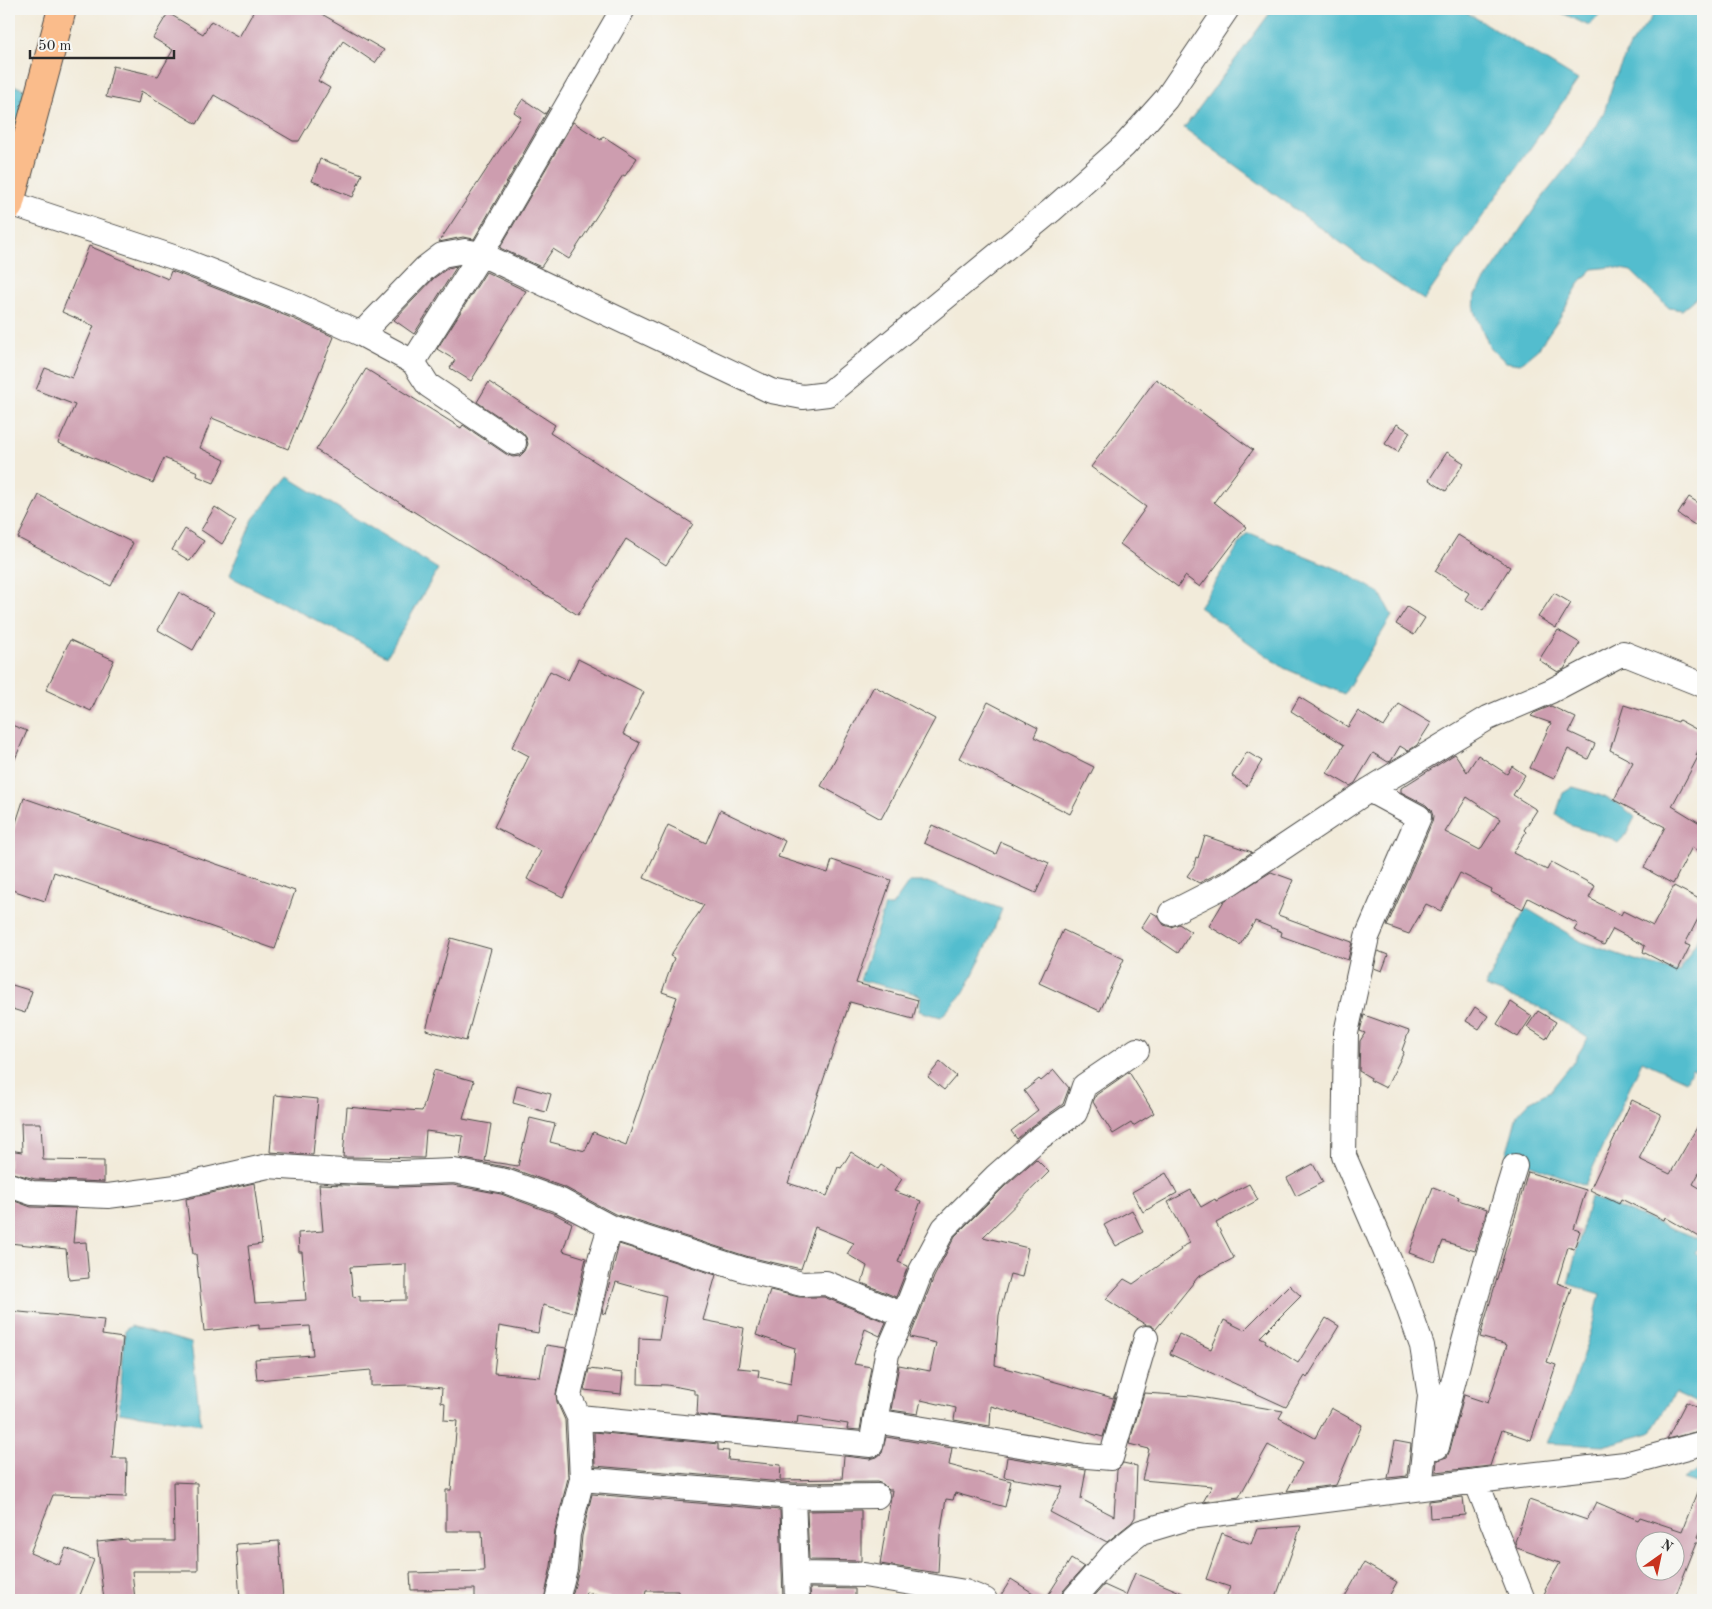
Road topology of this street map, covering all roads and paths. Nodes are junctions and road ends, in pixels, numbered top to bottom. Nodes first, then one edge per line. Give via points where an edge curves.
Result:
1 (62, 9) edge
2 (623, 9) edge
3 (1228, 9) edge
4 (9, 204) edge
5 (481, 254) junction
6 (361, 334) junction
7 (413, 362) junction
8 (514, 443) dead end
9 (1703, 685) edge
10 (1369, 790) junction
11 (1171, 913) dead end
12 (1137, 1050) dead end
13 (1515, 1166) dead end
14 (9, 1186) edge
15 (610, 1227) junction
16 (904, 1315) junction
17 (1146, 1338) dead end
18 (579, 1417) junction
19 (875, 1421) junction
20 (1703, 1443) edge
21 (582, 1479) junction
22 (1476, 1481) junction
23 (1424, 1488) junction
24 (877, 1496) dead end
25 (794, 1497) junction
26 (796, 1574) junction
27 (557, 1600) edge
28 (797, 1600) edge
29 (985, 1600) edge
30 (1073, 1600) edge
31 (1523, 1600) edge

1 - 4 highway
2 - 5 street
3 - 5 street via 1166,99 1124,146 1052,210 828,394 803,397 771,391
4 - 6 street via 182,260 300,306
5 - 6 street via 465,251 442,255 424,268
5 - 7 street
6 - 7 street
7 - 8 street via 428,385
9 - 10 street via 1623,653 1551,691 1488,718
10 - 11 street via 1230,883
10 - 23 street via 1419,817 1367,938 1346,1033 1344,1156 1401,1287 1422,1346 1430,1396
12 - 16 street via 1084,1086 1075,1113 1039,1138 944,1228 921,1271
13 - 23 street
14 - 15 street via 32,1193 108,1196 176,1187 268,1166 400,1173 454,1171 505,1181 561,1201
15 - 16 street via 745,1270 802,1284 826,1283
15 - 18 street via 569,1396
16 - 19 street via 887,1354
17 - 19 street via 1111,1458
18 - 19 street via 871,1445
18 - 21 street
20 - 22 street via 1625,1464
21 - 25 street
21 - 27 street via 568,1534 566,1568
22 - 23 street
22 - 31 street
23 - 30 street via 1191,1517 1141,1532 1112,1556
24 - 25 street
25 - 26 street
26 - 28 street
26 - 29 street via 864,1575 965,1592

